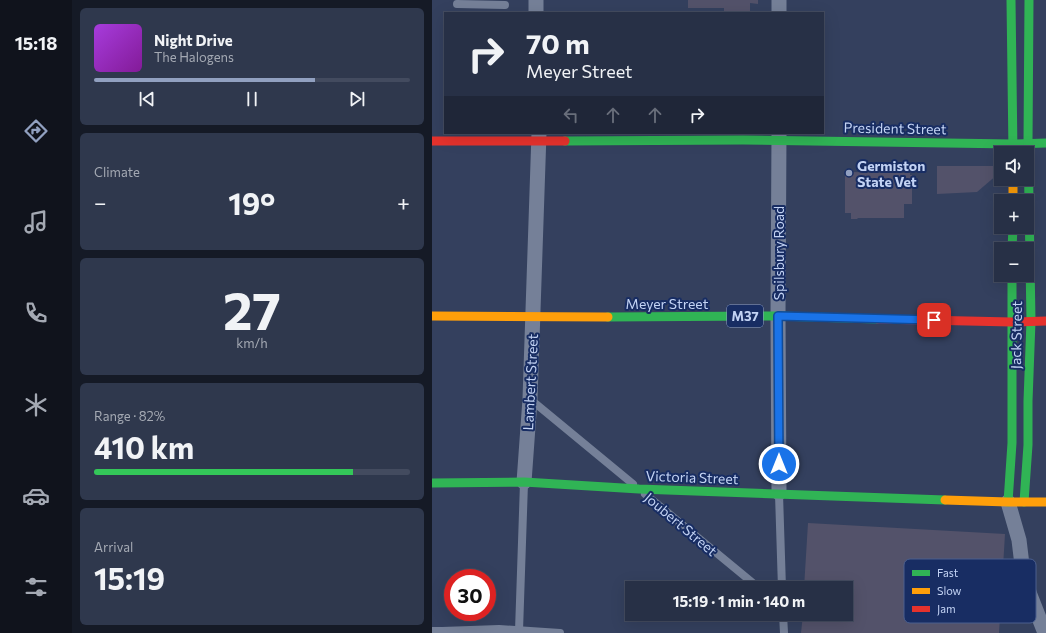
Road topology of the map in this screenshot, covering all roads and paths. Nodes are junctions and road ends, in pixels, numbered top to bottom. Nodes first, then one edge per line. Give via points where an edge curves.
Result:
1 (536, 0) edge
2 (779, 0) edge
3 (1011, 0) edge
4 (1029, 0) edge
5 (505, 5) dead end
6 (457, 6) edge
7 (536, 12) edge
8 (779, 12) edge
9 (539, 137) edge
10 (779, 137) edge
11 (432, 141) edge
12 (1028, 143) junction
13 (1046, 143) edge
14 (1013, 146) edge
15 (1019, 146) edge
16 (994, 147) edge
17 (1012, 282) edge
18 (432, 306) edge
19 (438, 316) edge
20 (778, 316) junction
21 (534, 317) junction
22 (1031, 321) junction
23 (1046, 321) edge
24 (1012, 322) junction
25 (530, 399) junction
26 (524, 482) junction
27 (432, 483) edge
28 (638, 489) junction
29 (779, 493) junction
30 (1008, 502) junction
31 (1024, 502) junction
32 (1046, 502) edge
33 (1019, 540) junction
34 (1021, 559) edge
35 (750, 581) edge
36 (782, 581) edge
37 (1036, 609) edge
38 (783, 621) edge
39 (432, 631) edge
40 (519, 631) junction
41 (442, 632) edge
42 (560, 633) edge
43 (784, 633) edge
44 (1046, 633) edge

1 - 7 street
2 - 8 street
3 - 14 main road
4 - 12 main road, Jack Street
5 - 6 lane
9 - 10 main road, President Street
9 - 11 main road, President Street
9 - 21 street, Lambert Street
10 - 16 main road, President Street
10 - 20 street, Spilsbury Road
12 - 13 main road, President Street
12 - 15 main road, President Street
12 - 22 main road, Jack Street
17 - 24 main road, Jack Street
18 - 19 street
19 - 21 main road, Meyer Street / M37
20 - 21 main road, Meyer Street / M37
20 - 24 main road, Meyer Street / M37
20 - 29 street, Spilsbury Road
21 - 25 street, Lambert Street
22 - 23 main road, Meyer Street / M37
22 - 24 main road, Meyer Street / M37
22 - 31 main road, Jack Street
24 - 30 main road, Jack Street via 1012,443
25 - 26 street, Lambert Street
25 - 28 lane, Joubert Street
26 - 27 main road, Victoria Street
26 - 28 main road, Victoria Street
26 - 40 lane, Lambert Street
28 - 29 main road, Victoria Street
28 - 35 lane, Joubert Street
29 - 30 main road, Victoria Street
29 - 36 lane
30 - 31 main road, Victoria Street
30 - 33 street
31 - 32 main road, Victoria Street
31 - 33 street
33 - 34 street
37 - 44 street
38 - 43 lane
39 - 41 lane
40 - 41 lane via 499,629
40 - 42 lane

